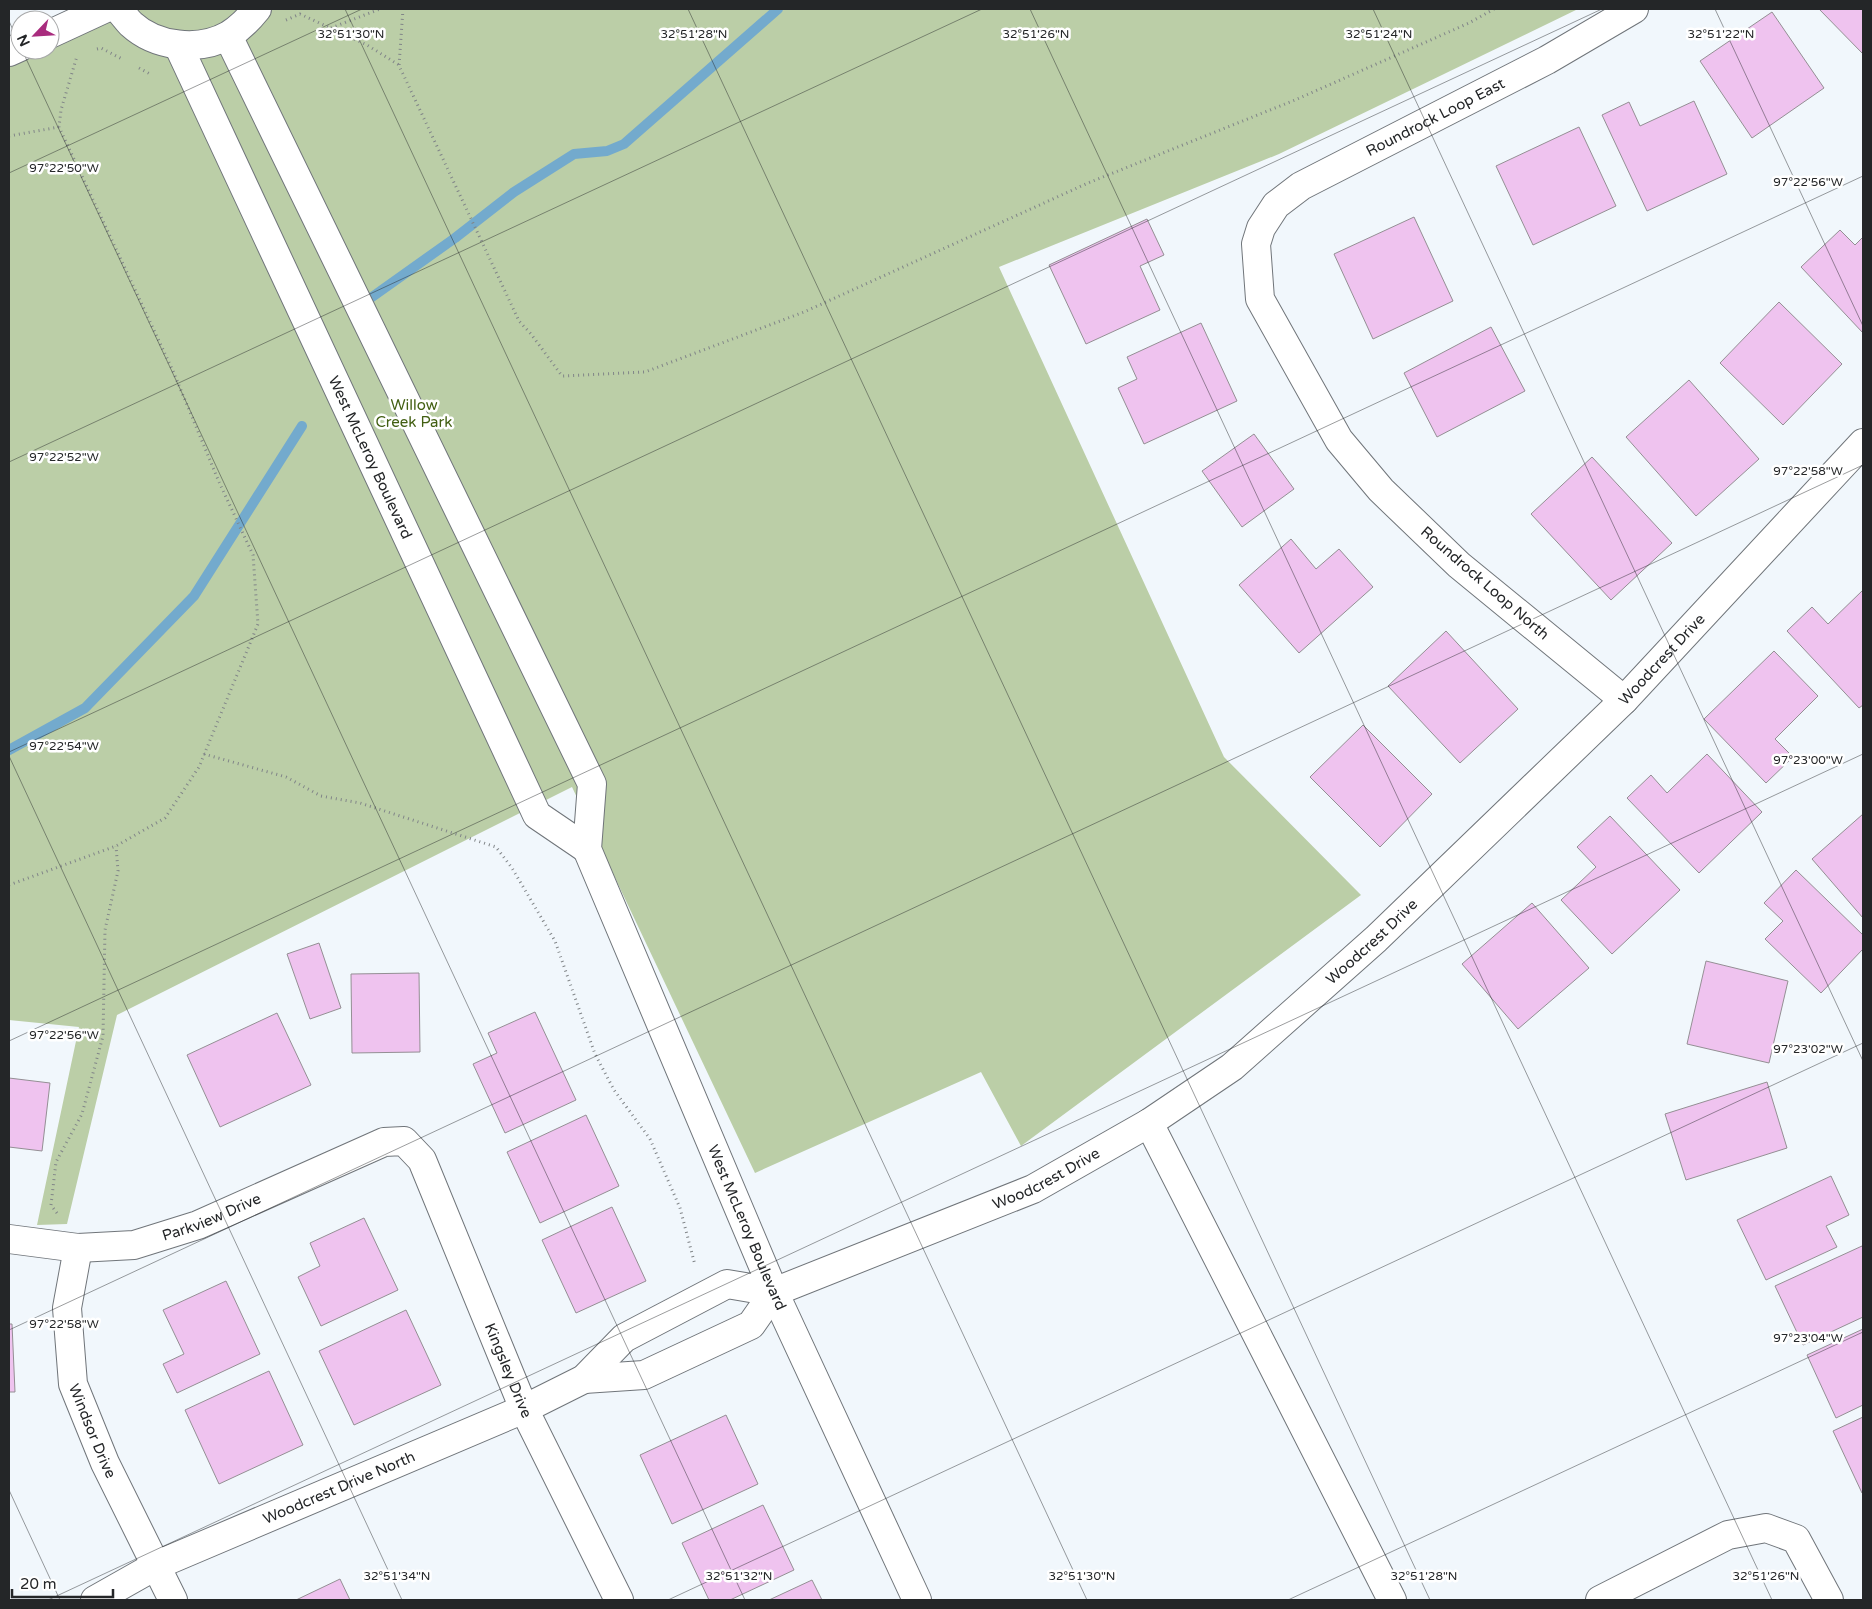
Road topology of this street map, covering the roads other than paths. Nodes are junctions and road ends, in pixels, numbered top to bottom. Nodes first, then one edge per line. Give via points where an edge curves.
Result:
1 (104, 9) edge
2 (118, 9) edge
3 (1634, 9) edge
4 (267, 16) edge
5 (60, 29) edge
6 (228, 36) junction
7 (178, 45) junction
8 (1256, 244) joint
9 (1863, 443) edge
10 (1624, 700) junction
11 (587, 849) junction
12 (1149, 1123) junction
13 (404, 1141) joint
14 (9, 1239) edge
15 (78, 1248) junction
16 (774, 1292) junction
17 (584, 1379) junction
18 (524, 1409) junction
19 (157, 1565) junction
20 (95, 1600) edge
21 (173, 1600) edge
22 (619, 1600) edge
23 (917, 1600) edge
24 (1392, 1600) edge
25 (1600, 1600) edge
26 (1829, 1600) edge

1 - 5 street
2 - 7 street via 132,24 154,38
3 - 8 street, Roundrock Loop East via 1547,60 1301,186 1276,205 1261,228
4 - 6 street via 246,22
6 - 7 street via 204,44
6 - 11 street, West McLeroy Boulevard via 592,784
7 - 11 street, West McLeroy Boulevard via 537,815
8 - 10 street, Roundrock Loop North via 1260,300 1339,440 1381,490 1458,565
9 - 10 street, Woodcrest Drive
10 - 12 street, Woodcrest Drive via 1376,939 1232,1067
11 - 16 street, West McLeroy Boulevard
12 - 16 street, Woodcrest Drive via 1033,1189
12 - 24 street
13 - 15 street, Parkview Drive via 384,1142 198,1225 134,1245
13 - 18 street, Kingsley Drive via 422,1160
14 - 15 street, Parkview Drive
15 - 19 street, Windsor Drive via 67,1308 73,1384 104,1463
16 - 17 street, Woodcrest Drive North via 751,1325 644,1376
16 - 17 street, Woodcrest Drive North via 727,1284 624,1338
16 - 23 street, West McLeroy Boulevard
17 - 18 street, Woodcrest Drive North
18 - 19 street, Woodcrest Drive North
18 - 22 street, Kingsley Drive
19 - 20 street, Woodcrest Drive North
19 - 21 street, Windsor Drive
25 - 26 street via 1728,1535 1766,1528 1796,1539

